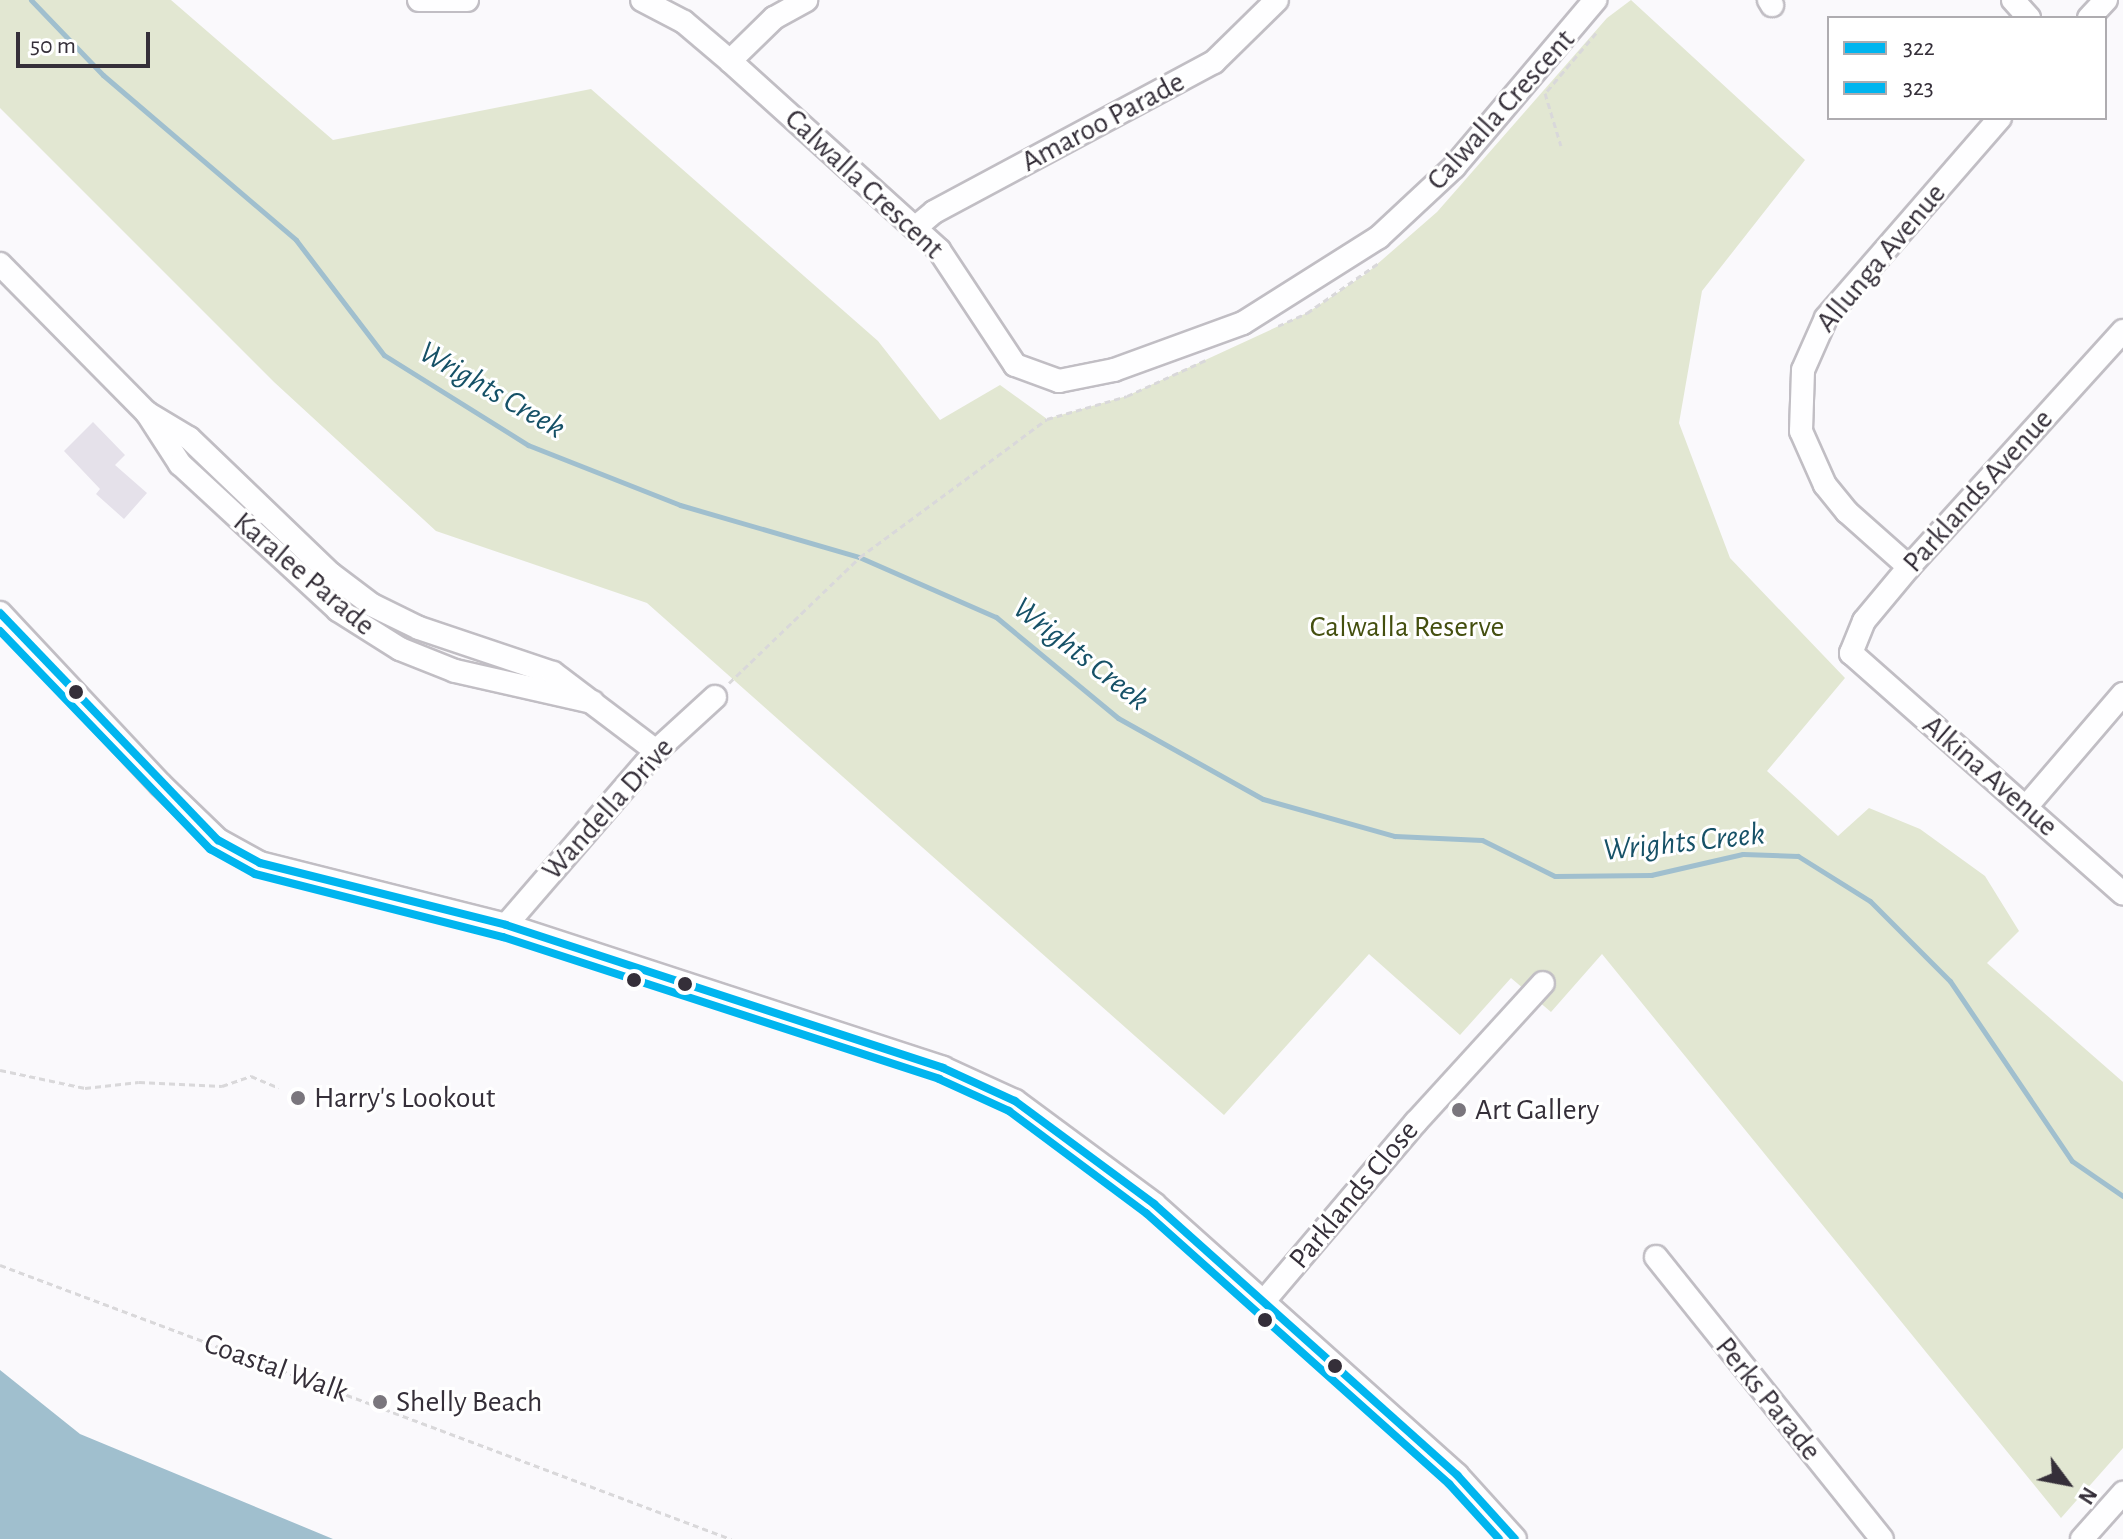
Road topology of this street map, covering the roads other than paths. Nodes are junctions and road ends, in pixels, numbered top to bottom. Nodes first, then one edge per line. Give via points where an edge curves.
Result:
1 (419, 0) edge
2 (467, 0) edge
3 (642, 0) edge
4 (806, 0) edge
5 (1277, 0) edge
6 (1595, 0) edge
7 (2013, 0) edge
8 (2106, 0) edge
9 (2027, 16) edge
10 (2091, 16) edge
11 (730, 61) junction
12 (1998, 120) edge
13 (915, 228) junction
14 (0, 264) edge
15 (2123, 331) edge
16 (1909, 567) junction
17 (0, 613) edge
18 (1855, 658) joint
19 (2123, 694) edge
20 (715, 697) dead end
21 (656, 751) junction
22 (2026, 807) junction
23 (2123, 894) edge
24 (506, 925) junction
25 (1543, 983) dead end
26 (1656, 1257) dead end
27 (1264, 1301) junction
28 (2123, 1493) edge
29 (1515, 1539) edge
30 (1882, 1539) edge
31 (2082, 1539) edge

1 - 2 street
3 - 11 street, Calwalla Crescent via 684,22
4 - 11 street via 774,18
5 - 13 street, Amaroo Parade via 1214,62 945,205
6 - 13 street, Calwalla Crescent via 1454,167 1379,237 1243,323 1114,370 1059,381 1015,365 950,265
7 - 9 street
8 - 10 street
11 - 13 street, Calwalla Crescent
12 - 16 street, Allunga Avenue via 1826,318 1803,370 1801,431 1825,485
14 - 21 street, Karalee Parade via 147,413 180,464 286,567 374,635 478,679 593,702
15 - 16 street, Parklands Avenue
16 - 18 street, Parklands Avenue via 1855,635
17 - 24 street via 218,840 260,863 305,878
18 - 22 street, Alkina Avenue
19 - 22 street
20 - 21 street, Wandella Drive
21 - 24 street, Wandella Drive
22 - 23 street, Alkina Avenue
24 - 27 street via 943,1068 1015,1101 1154,1204
25 - 27 street, Parklands Close
26 - 30 street, Perks Parade
27 - 29 street via 1457,1475
28 - 31 street

